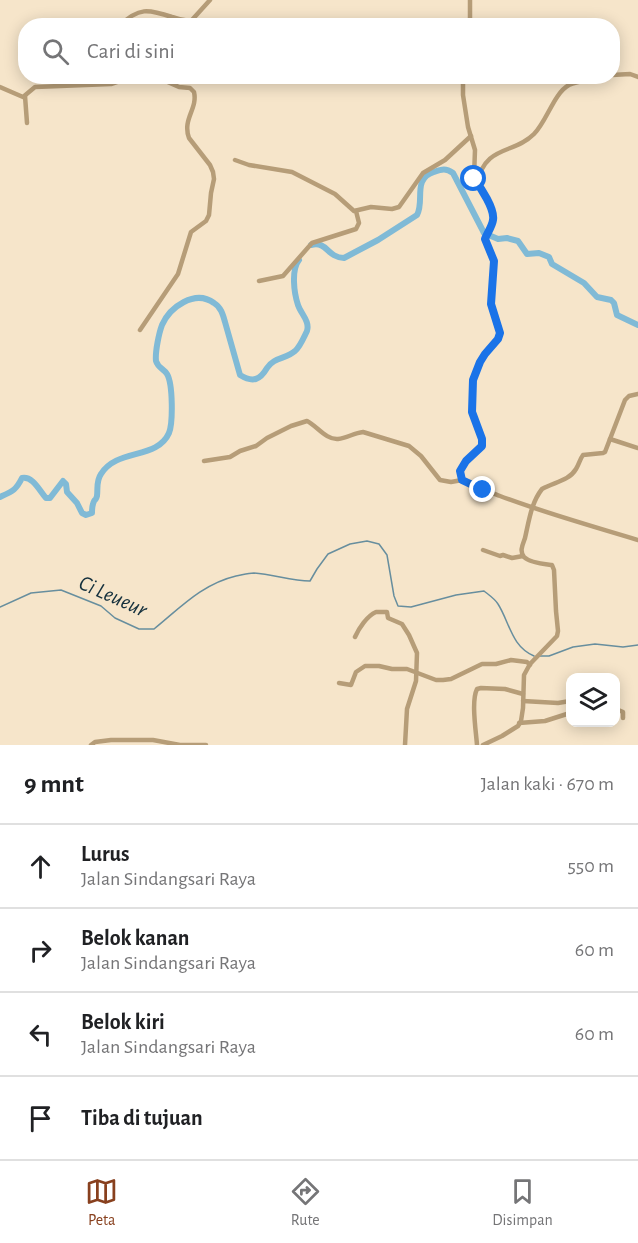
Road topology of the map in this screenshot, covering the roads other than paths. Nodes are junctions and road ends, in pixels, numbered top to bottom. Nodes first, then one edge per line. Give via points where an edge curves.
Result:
1 (210, 0) edge
2 (470, 0) edge
3 (130, 18) edge
4 (175, 18) edge
5 (194, 18) edge
6 (470, 18) edge
7 (620, 75) edge
8 (638, 77) edge
9 (111, 84) edge
10 (171, 84) edge
11 (463, 84) edge
12 (575, 84) edge
13 (0, 87) edge
14 (26, 96) junction
15 (27, 123) dead end
16 (471, 136) junction
17 (235, 159) dead end
18 (477, 183) junction
19 (356, 212) junction
20 (259, 281) dead end
21 (140, 330) dead end
22 (638, 394) edge
23 (346, 429) dead end
24 (354, 434) junction
25 (610, 440) junction
26 (638, 448) edge
27 (204, 461) dead end
28 (462, 480) junction
29 (532, 508) junction
30 (638, 540) edge
31 (483, 550) dead end
32 (523, 556) junction
33 (355, 636) dead end
34 (530, 664) junction
35 (416, 672) junction
36 (339, 683) dead end
37 (523, 694) junction
38 (523, 701) junction
39 (566, 702) edge
40 (620, 712) edge
41 (566, 714) edge
42 (623, 714) dead end
43 (519, 723) junction
44 (91, 745) edge
45 (206, 745) edge
46 (405, 745) edge
47 (477, 745) edge
48 (483, 745) edge

1 - 5 street
2 - 6 street
3 - 4 street via 145,10
7 - 8 street
9 - 14 street via 35,87
10 - 21 street via 194,92 187,134 210,165 214,179 207,219 191,232 178,274
11 - 16 street
12 - 18 street via 568,86 553,103 533,135 494,155
13 - 14 street
14 - 15 street
16 - 18 street
16 - 19 street via 445,160 423,173 399,207 371,207
17 - 19 street via 292,172 335,194
18 - 28 street via 493,213 486,242 494,261 491,304 500,333 473,380 472,412 482,442 462,466
19 - 20 street via 356,229 312,243 282,276
22 - 25 street via 625,399
23 - 24 street
24 - 27 street via 331,438 305,422 230,457
24 - 28 street via 369,433 409,446 440,480
25 - 26 street
25 - 29 street via 604,453 583,455 572,473 542,489
28 - 29 street
29 - 30 street
29 - 32 street via 522,545
31 - 32 street via 510,558
32 - 34 street via 552,565 558,631
33 - 35 street via 374,614 387,612 388,618 402,624 409,635 417,653
34 - 35 street via 512,660 482,664 443,680
34 - 37 street via 524,675
35 - 36 street via 364,666 356,672 351,685
35 - 46 street via 407,709
37 - 38 street
37 - 47 street via 505,689 477,689
38 - 39 street
38 - 43 street
40 - 42 street
41 - 43 street
43 - 48 street
44 - 45 street via 111,740

